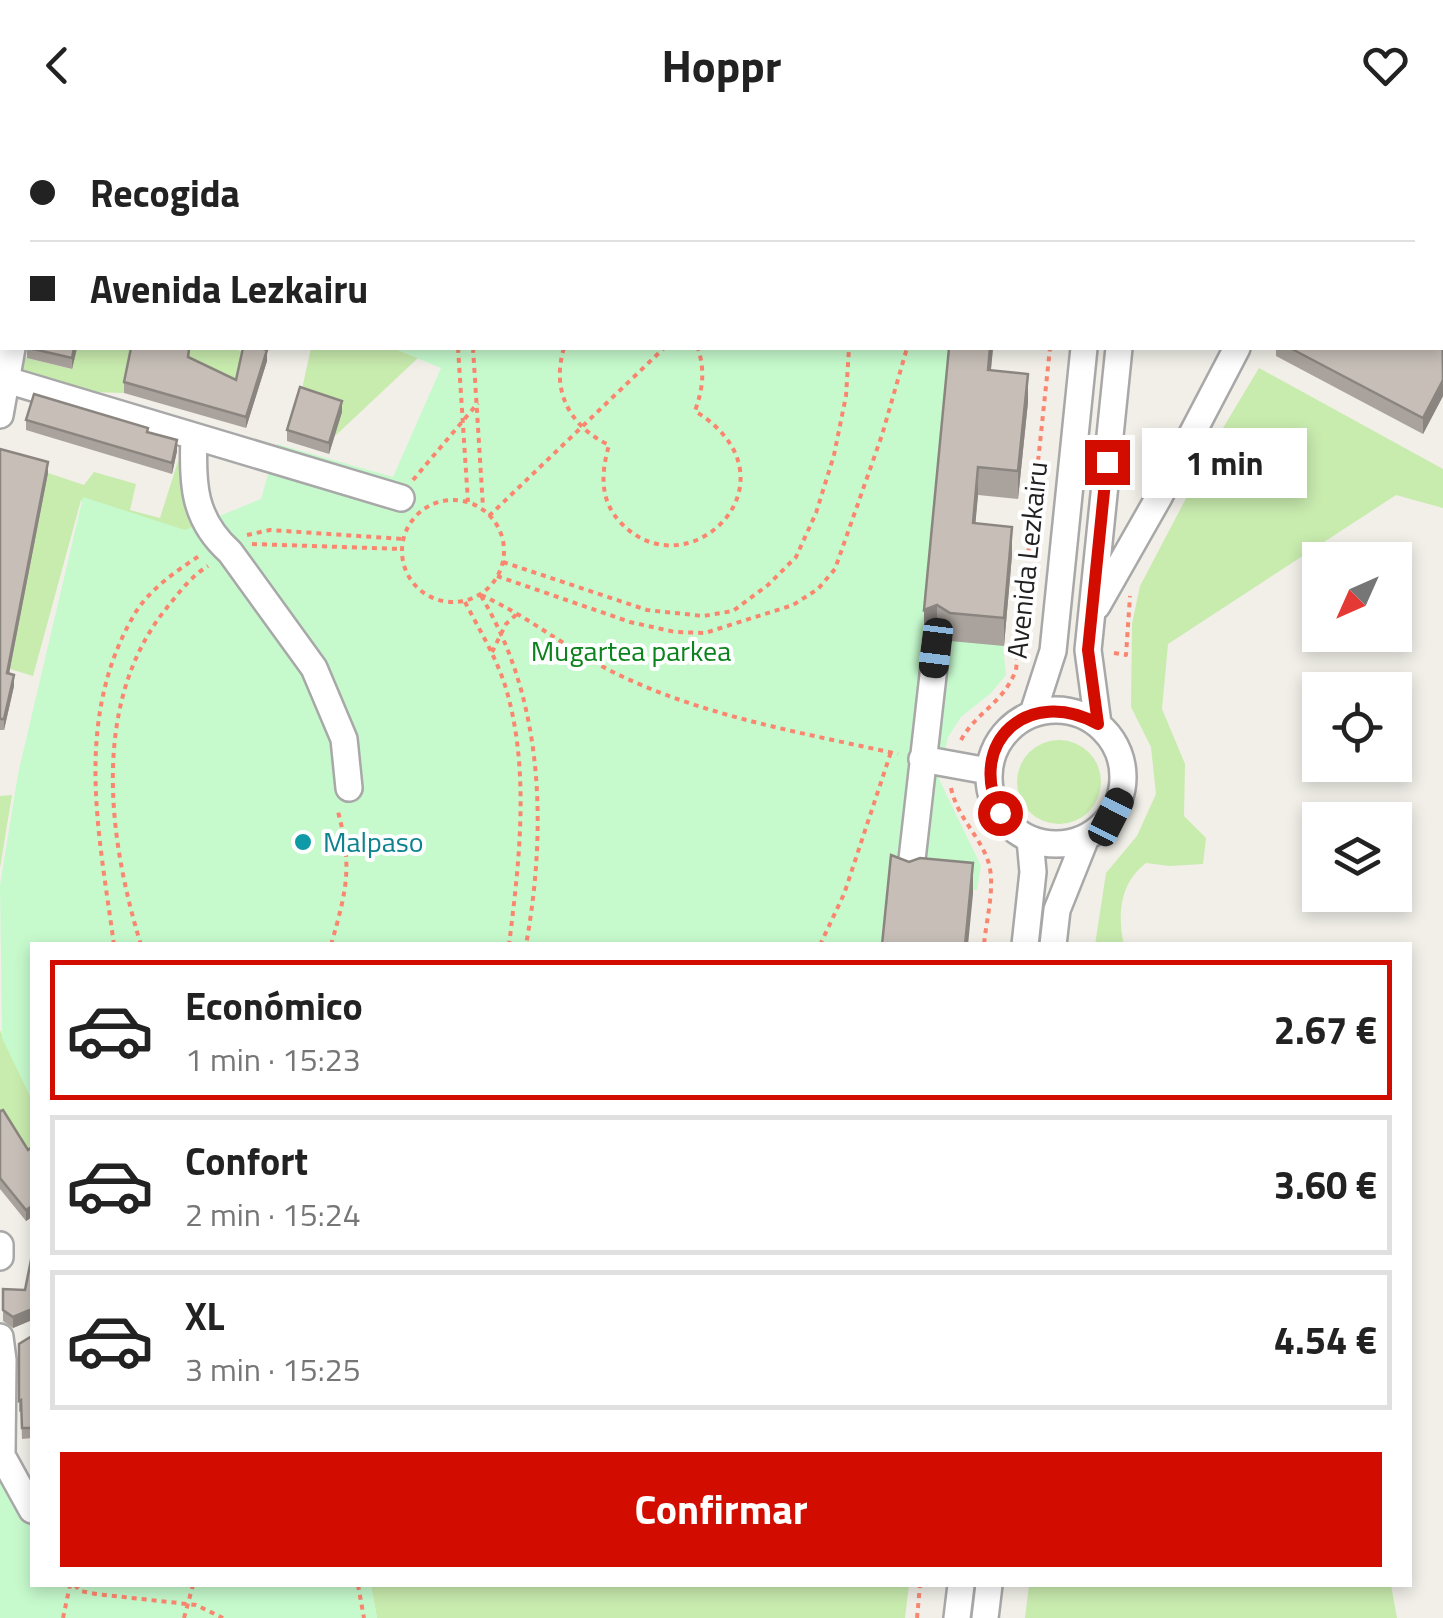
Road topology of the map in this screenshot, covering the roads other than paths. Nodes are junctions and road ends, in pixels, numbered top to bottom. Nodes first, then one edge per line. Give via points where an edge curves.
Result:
1 (11, 350) edge
2 (1084, 350) edge
3 (1119, 350) edge
4 (1235, 350) edge
5 (3, 379) edge
6 (0, 415) edge
7 (194, 437) junction
8 (411, 504) road end
9 (1092, 614) junction
10 (936, 648) dead end
11 (1033, 713) junction
12 (1098, 724) junction
13 (922, 759) junction
14 (988, 771) junction
15 (349, 788) road end
16 (1030, 839) junction
17 (1085, 840) junction
18 (910, 877) edge
19 (1025, 942) edge
20 (1054, 942) edge
21 (0, 1245) edge
22 (0, 1257) edge
23 (0, 1337) edge
24 (1, 1453) edge
25 (30, 1506) edge
26 (961, 1587) edge
27 (989, 1587) edge
28 (957, 1618) edge
29 (986, 1618) edge

1 - 5 street
2 - 11 street, Avenida Lezkairu via 1052,651
3 - 9 street
4 - 9 street
5 - 6 street
5 - 7 street
7 - 8 street
7 - 15 street via 192,485 200,508 314,668 344,739
9 - 12 street via 1088,656
10 - 13 street
11 - 12 street via 1056,709
11 - 14 street via 1002,737
12 - 17 street via 1112,739 1124,778 1111,817
13 - 14 street
13 - 18 street
14 - 16 street via 1000,813
16 - 17 street
16 - 19 street
17 - 20 street via 1057,910
21 - 22 street
23 - 24 street
24 - 25 street
26 - 28 street
27 - 29 street

